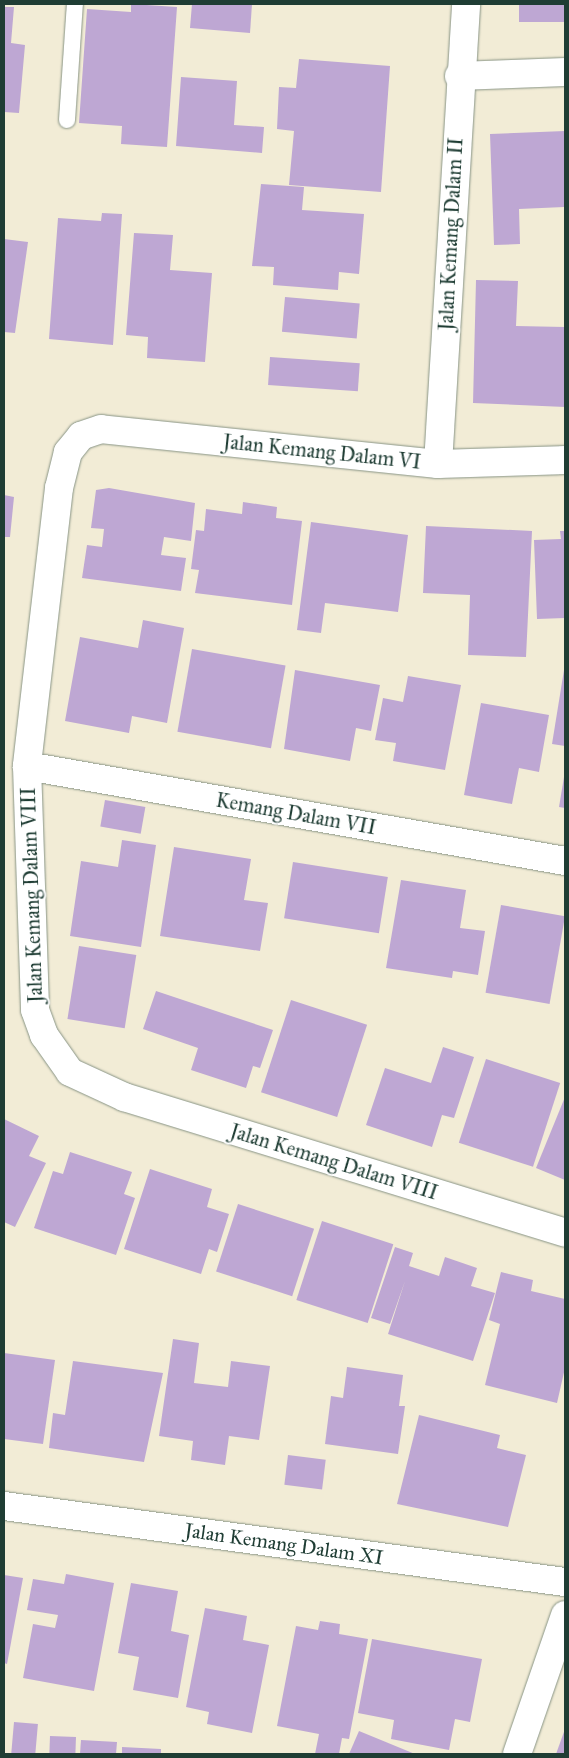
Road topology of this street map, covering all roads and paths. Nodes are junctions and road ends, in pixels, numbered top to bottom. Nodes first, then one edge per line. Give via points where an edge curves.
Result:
1 (76, 4) edge
2 (462, 4) edge
3 (565, 72) edge
4 (459, 76) junction
5 (67, 120) dead end
6 (81, 436) joint
7 (565, 460) edge
8 (438, 464) junction
9 (27, 766) junction
10 (565, 861) edge
11 (565, 1234) edge
12 (4, 1506) edge
13 (565, 1582) edge
14 (565, 1615) edge
15 (517, 1754) edge

1 - 5 lane
2 - 4 street, Jalan Kemang Dalam II
3 - 4 street
4 - 8 street, Jalan Kemang Dalam II
6 - 8 street, Jalan Kemang Dalam VI via 101,429
6 - 9 street, Jalan Kemang Dalam VIII via 68,452 59,488
7 - 8 street, Jalan Kemang Dalam VI
9 - 10 street, Kemang Dalam VII
9 - 11 street, Jalan Kemang Dalam VIII via 36,1010 44,1035 70,1072 124,1096
12 - 13 street, Jalan Kemang Dalam XI
14 - 15 street

